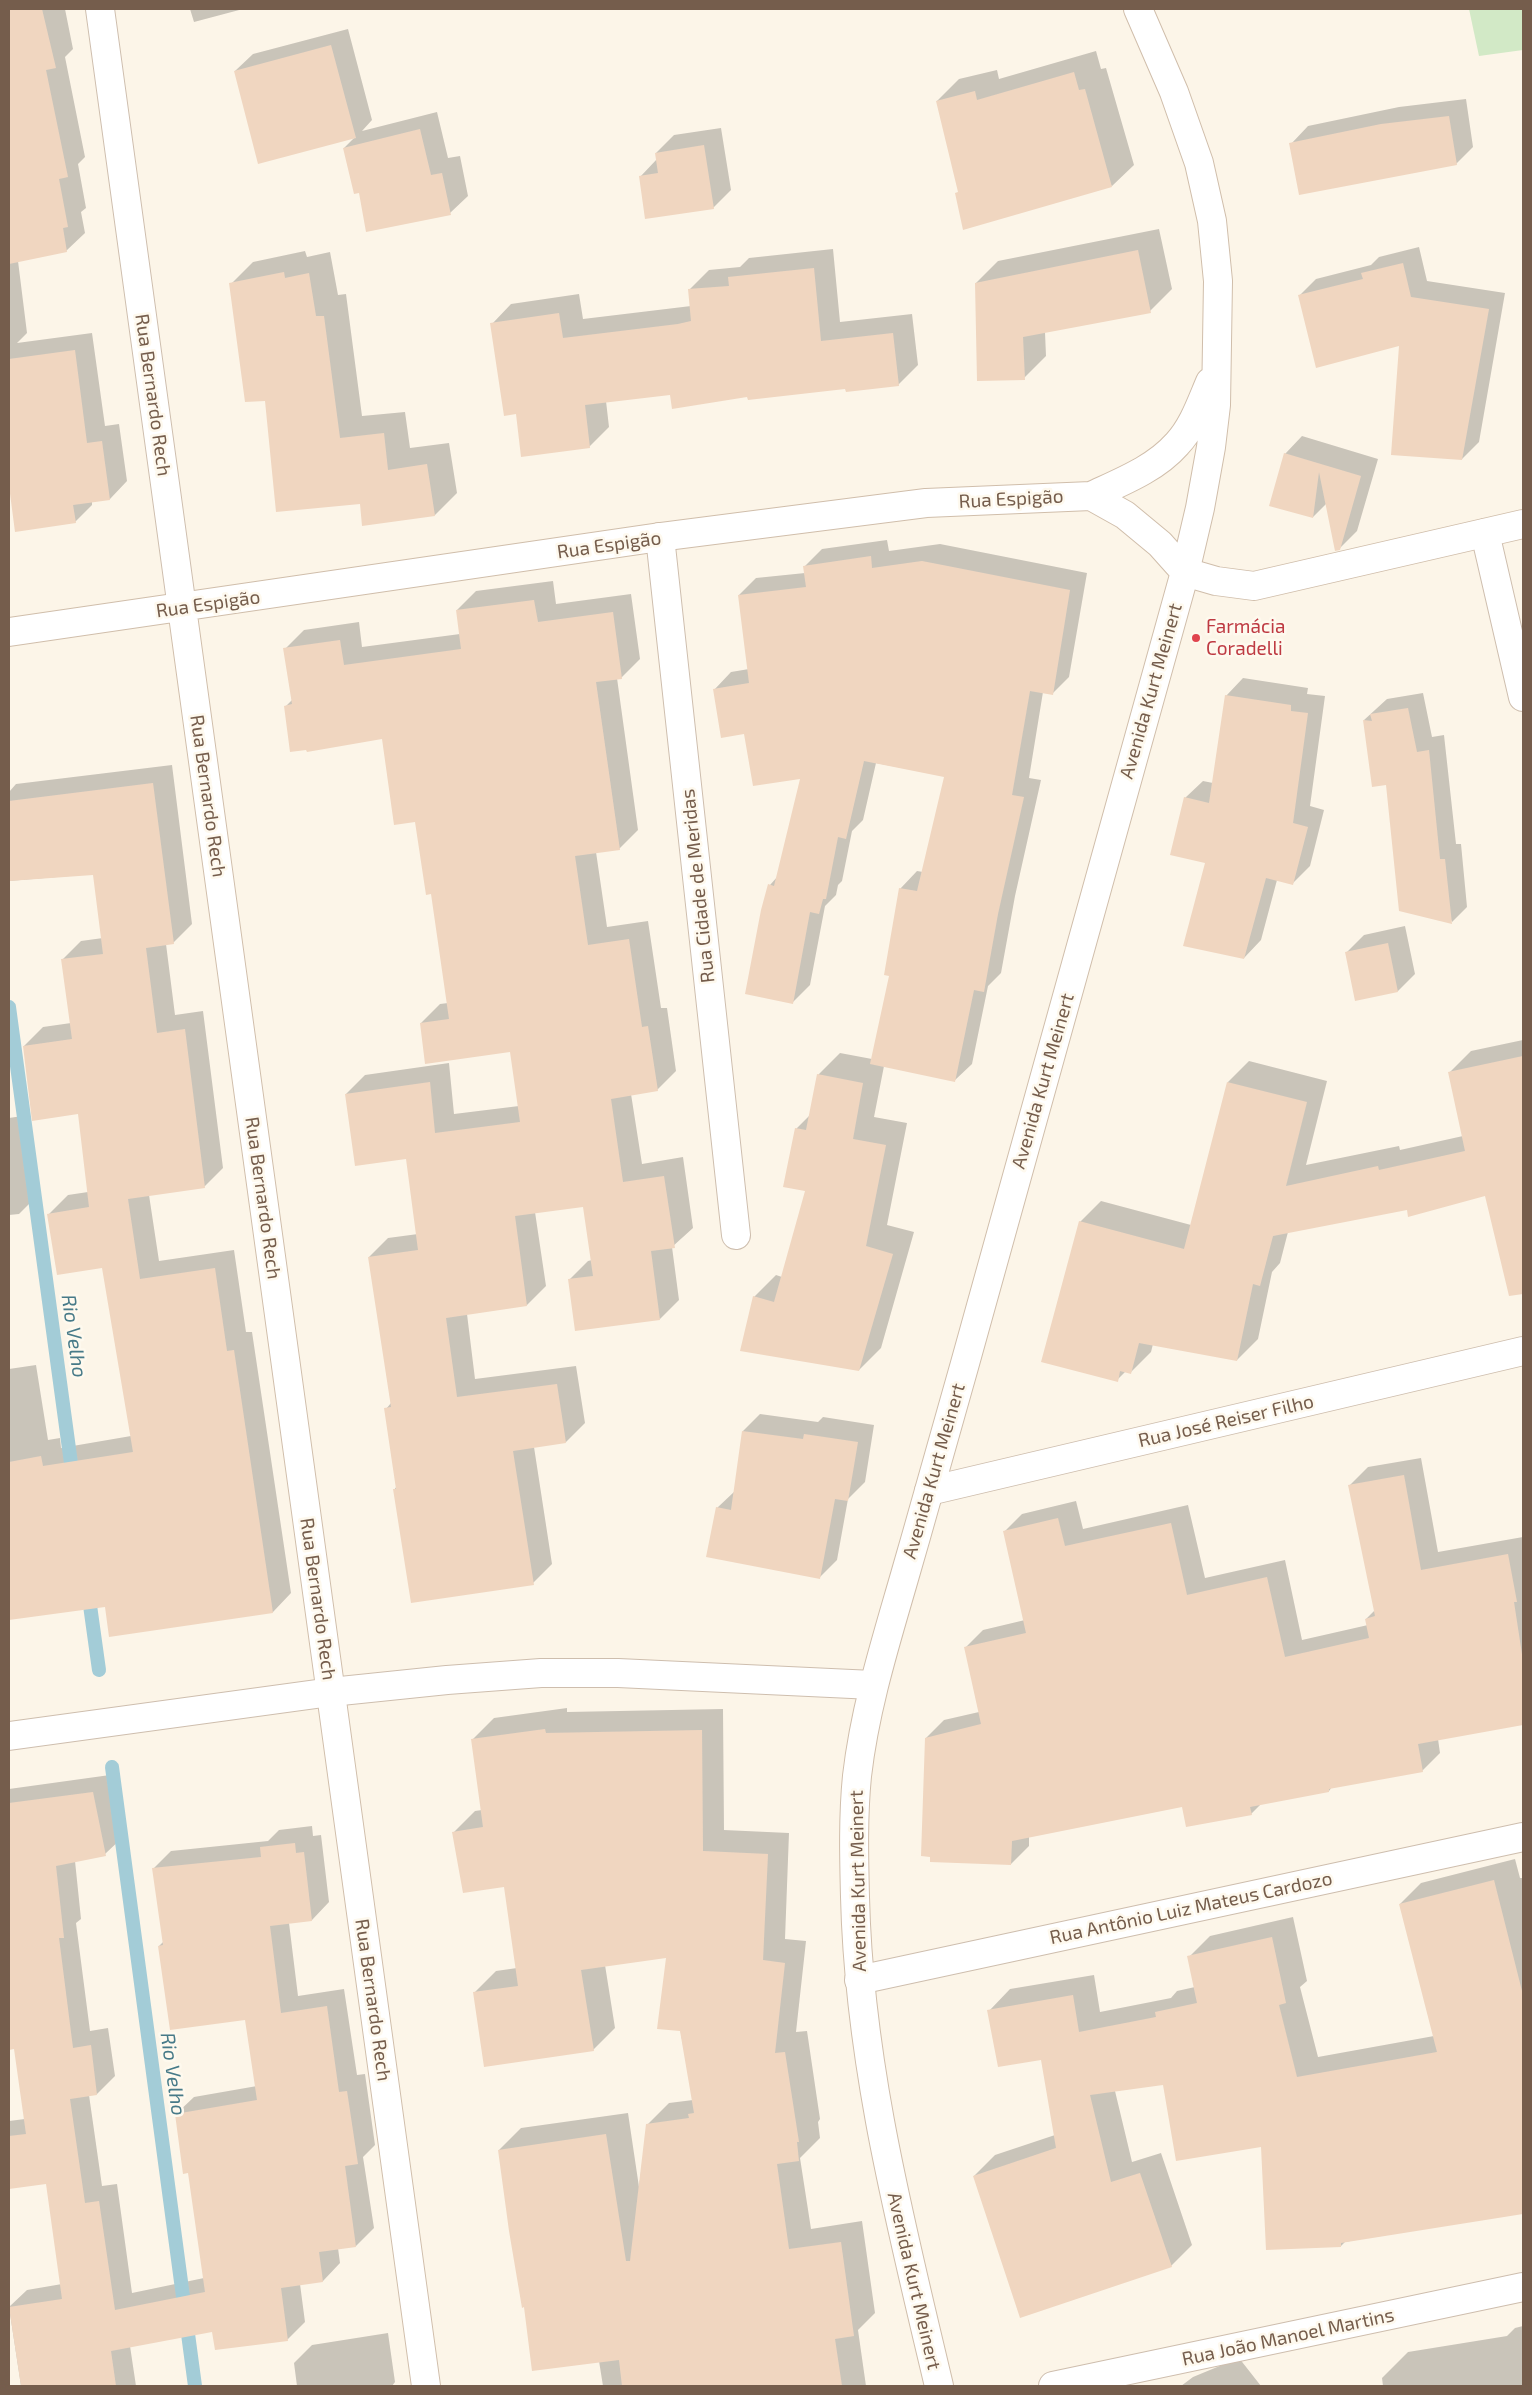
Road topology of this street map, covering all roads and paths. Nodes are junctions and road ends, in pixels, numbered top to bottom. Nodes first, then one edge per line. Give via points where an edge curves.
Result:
1 (100, 9) edge
2 (1138, 9) edge
3 (1216, 364) junction
4 (1091, 496) junction
5 (1523, 524) edge
6 (1485, 533) junction
7 (660, 537) junction
8 (1184, 572) junction
9 (182, 608) junction
10 (9, 632) edge
11 (1523, 697) edge
12 (736, 1235) dead end
13 (1523, 1350) edge
14 (929, 1492) junction
15 (873, 1685) junction
16 (330, 1692) junction
17 (9, 1736) edge
18 (1523, 1837) edge
19 (859, 1980) junction
20 (1523, 2287) edge
21 (426, 2386) edge
22 (939, 2386) edge
23 (1053, 2386) edge

1 - 9 main road, Rua Bernardo Rech
2 - 3 main road via 1174,92 1199,163 1212,221 1218,282
3 - 4 main road via 1197,413 1177,444 1139,474
3 - 8 main road, Avenida Kurt Meinert via 1211,447
4 - 7 main road, Rua Espigão via 926,503
4 - 8 main road, Rua Espigão via 1125,515 1160,544
5 - 6 main road
6 - 8 main road via 1254,586 1216,581
6 - 11 main road
7 - 9 main road, Rua Espigão
7 - 12 main road, Rua Cidade de Meridas
8 - 14 main road, Avenida Kurt Meinert
9 - 10 main road, Rua Espigão
9 - 16 main road, Rua Bernardo Rech
13 - 14 main road, Rua José Reiser Filho
14 - 15 main road, Avenida Kurt Meinert
15 - 16 main road via 618,1673 541,1673
15 - 19 main road, Avenida Kurt Meinert via 858,1775 854,1839
16 - 17 main road
16 - 21 main road, Rua Bernardo Rech
18 - 19 main road, Rua Antônio Luiz Mateus Cardozo
19 - 22 main road, Avenida Kurt Meinert via 879,2125
20 - 23 main road, Rua João Manoel Martins

